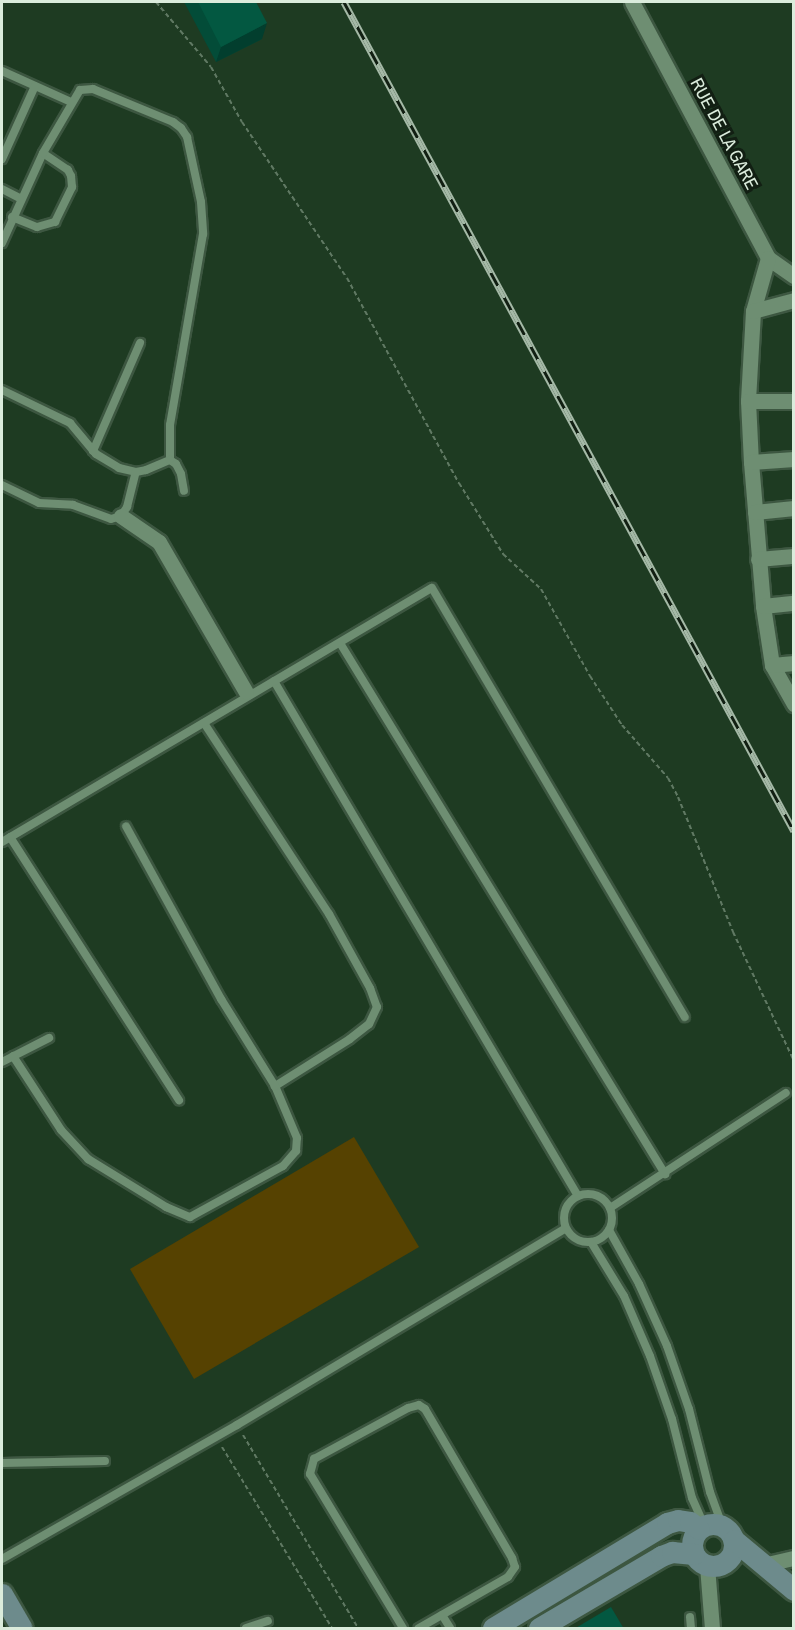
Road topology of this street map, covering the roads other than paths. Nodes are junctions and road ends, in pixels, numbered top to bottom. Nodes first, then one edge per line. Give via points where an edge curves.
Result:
1 (632, 2) edge
2 (2, 71) edge
3 (35, 86) junction
4 (71, 102) junction
5 (43, 153) junction
6 (2, 159) edge
7 (2, 189) edge
8 (20, 198) junction
9 (12, 217) junction
10 (2, 243) edge
11 (768, 258) junction
12 (794, 276) edge
13 (794, 300) edge
14 (753, 311) junction
15 (140, 344) dead end
16 (2, 390) edge
17 (748, 400) junction
18 (794, 401) edge
19 (93, 451) junction
20 (794, 459) edge
21 (170, 460) junction
22 (751, 462) junction
23 (136, 472) junction
24 (2, 485) edge
25 (184, 490) dead end
26 (794, 508) edge
27 (755, 512) junction
28 (121, 516) junction
29 (794, 556) edge
30 (758, 559) junction
31 (794, 603) edge
32 (763, 606) junction
33 (340, 642) junction
34 (794, 663) edge
35 (772, 665) junction
36 (274, 681) junction
37 (246, 692) dead end
38 (794, 704) edge
39 (204, 723) junction
40 (126, 826) dead end
41 (10, 837) junction
42 (2, 842) edge
43 (686, 1017) dead end
44 (49, 1038) dead end
45 (13, 1056) junction
46 (2, 1062) edge
47 (275, 1086) junction
48 (786, 1093) dead end
49 (179, 1100) dead end
50 (664, 1174) junction
51 (578, 1196) junction
52 (610, 1208) junction
53 (566, 1228) junction
54 (609, 1230) junction
55 (591, 1242) junction
56 (105, 1461) dead end
57 (2, 1463) edge
58 (715, 1530) junction
59 (625, 1548) junction
60 (794, 1558) edge
61 (2, 1559) edge
62 (709, 1561) junction
63 (762, 1565) junction
64 (637, 1569) junction
65 (789, 1586) edge
66 (2, 1594) edge
67 (442, 1616) junction
68 (690, 1617) dead end
69 (268, 1621) dead end
70 (22, 1629) edge
71 (246, 1629) edge
72 (403, 1629) edge
73 (419, 1629) edge
74 (450, 1629) edge
75 (493, 1629) edge
76 (539, 1629) edge
77 (691, 1629) edge
78 (712, 1629) edge

1 - 11 street, RUE DE LA GARE
2 - 3 lane
3 - 4 lane
3 - 6 lane
4 - 5 lane
4 - 21 lane via 80,90 93,88 173,122 187,137 201,202 203,234 170,425
5 - 8 lane
5 - 9 lane via 68,170 72,187 55,222 37,227
7 - 8 lane
8 - 9 lane
9 - 10 lane
11 - 12 street, RUE DE LA GARE
11 - 14 street
13 - 14 street
14 - 17 street
15 - 19 lane
16 - 19 lane via 70,423
17 - 18 street
17 - 22 street
19 - 23 lane via 105,462
20 - 22 street
21 - 23 lane
21 - 25 lane via 181,474
22 - 27 street
23 - 28 lane
24 - 28 lane via 39,503 73,505 111,519
26 - 27 street
27 - 30 street
28 - 37 street via 159,543
29 - 30 street
30 - 32 street
31 - 32 street
32 - 35 street
33 - 36 lane
33 - 43 lane via 432,588
33 - 50 lane
34 - 35 street
35 - 38 street
36 - 39 lane
36 - 51 lane
39 - 41 lane
39 - 47 lane via 329,914 377,1007 369,1024 350,1039
40 - 47 lane via 221,999
41 - 42 lane
41 - 49 lane
44 - 45 lane
45 - 46 lane
45 - 47 lane via 61,1130 88,1159 190,1217 283,1166 296,1150 297,1138
48 - 50 lane
50 - 52 lane
51 - 52 lane via 593,1194
51 - 53 lane via 564,1213
52 - 54 lane via 613,1216
53 - 55 lane via 576,1239
53 - 61 lane via 237,1425
54 - 55 lane
54 - 58 lane via 667,1346 689,1409 710,1492
55 - 58 lane via 624,1296 650,1356 672,1419 692,1498
56 - 57 lane
58 - 59 main road via 678,1520
58 - 62 main road via 692,1545
58 - 62 main road via 731,1557
58 - 63 main road
59 - 64 main road
59 - 75 main road
60 - 63 street
62 - 64 main road via 672,1552
62 - 65 main road
62 - 78 street
63 - 65 main road
64 - 76 main road
66 - 70 main road
67 - 72 lane via 508,1577 515,1567 425,1409 419,1405 314,1460 310,1474
67 - 73 lane
67 - 74 lane
68 - 77 lane
69 - 71 lane

